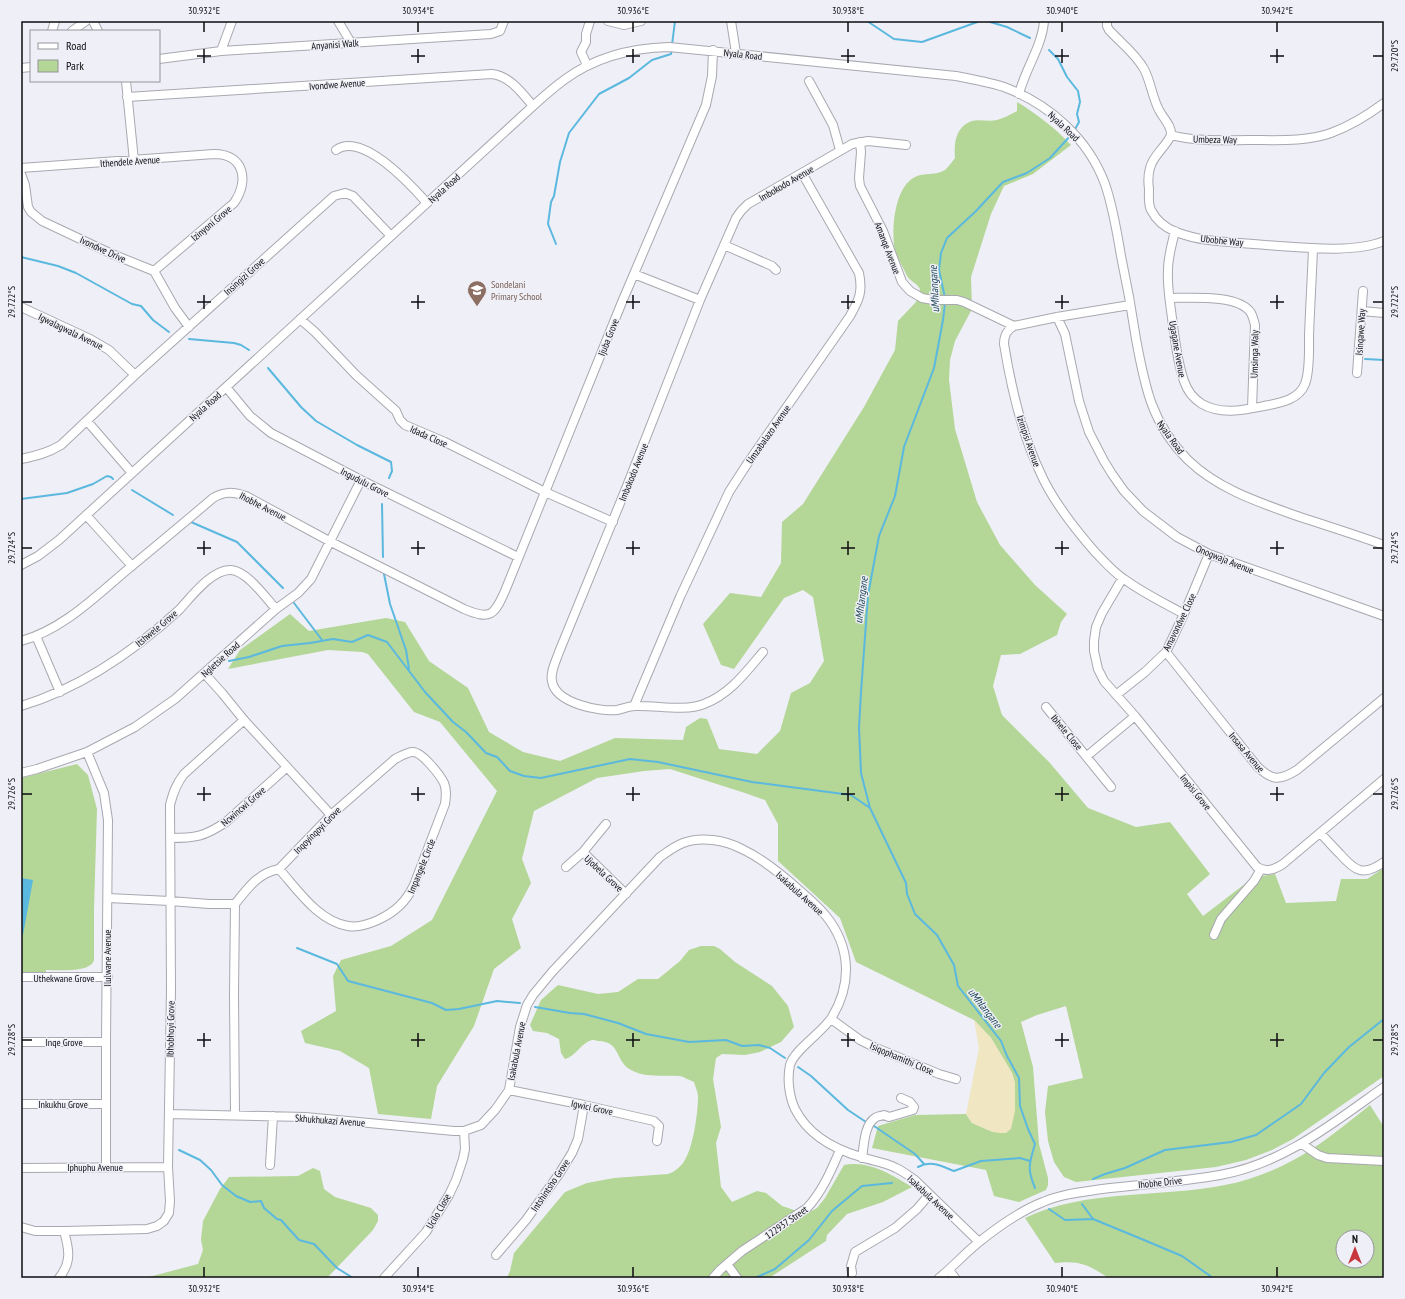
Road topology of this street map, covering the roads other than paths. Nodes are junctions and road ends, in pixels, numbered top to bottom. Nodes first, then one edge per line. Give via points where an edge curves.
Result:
1 (86, 21) edge
2 (93, 21) edge
3 (232, 21) edge
4 (338, 21) edge
5 (504, 21) edge
6 (590, 21) edge
7 (608, 21) edge
8 (641, 21) edge
9 (731, 21) edge
10 (1044, 21) edge
11 (1107, 22) dead end
12 (73, 30) edge
13 (98, 30) edge
14 (353, 43) junction
15 (713, 50) junction
16 (221, 51) junction
17 (736, 53) junction
18 (160, 59) edge
19 (587, 66) junction
20 (810, 81) dead end
21 (126, 82) edge
22 (1019, 94) junction
23 (127, 97) junction
24 (1384, 103) edge
25 (533, 106) junction
26 (1171, 135) junction
27 (860, 142) junction
28 (906, 145) dead end
29 (336, 150) dead end
30 (840, 150) junction
31 (134, 161) junction
32 (236, 162) joint
33 (21, 168) edge
34 (802, 173) junction
35 (21, 174) edge
36 (427, 203) junction
37 (1175, 231) junction
38 (391, 236) junction
39 (1384, 241) edge
40 (724, 245) junction
41 (1313, 248) junction
42 (776, 270) dead end
43 (154, 271) junction
44 (634, 274) junction
45 (1363, 291) dead end
46 (1170, 298) junction
47 (700, 300) junction
48 (1130, 305) junction
49 (21, 307) edge
50 (1362, 311) junction
51 (1384, 313) edge
52 (1057, 317) junction
53 (300, 319) junction
54 (1014, 326) junction
55 (189, 327) junction
56 (1357, 373) dead end
57 (135, 375) junction
58 (226, 387) junction
59 (1252, 408) junction
60 (87, 421) junction
61 (21, 459) edge
62 (132, 473) junction
63 (361, 480) junction
64 (545, 492) junction
65 (86, 514) junction
66 (613, 522) junction
67 (331, 542) junction
68 (1384, 545) edge
69 (1209, 554) junction
70 (518, 557) junction
71 (21, 565) edge
72 (132, 566) junction
73 (1122, 579) junction
74 (276, 609) junction
75 (1184, 614) junction
76 (485, 616) joint
77 (1384, 616) edge
78 (36, 636) junction
79 (21, 641) edge
80 (763, 652) dead end
81 (1166, 652) junction
82 (204, 673) junction
83 (60, 692) junction
84 (1116, 695) junction
85 (1384, 698) edge
86 (21, 706) edge
87 (634, 706) junction
88 (1046, 707) dead end
89 (1135, 716) junction
90 (244, 720) junction
91 (87, 752) junction
92 (401, 756) joint
93 (1087, 756) junction
94 (287, 767) junction
95 (21, 773) edge
96 (1384, 779) edge
97 (1111, 787) dead end
98 (331, 815) junction
99 (606, 824) dead end
100 (1320, 833) junction
101 (170, 838) junction
102 (582, 852) junction
103 (1384, 862) edge
104 (566, 867) dead end
105 (279, 869) junction
106 (1260, 869) junction
107 (626, 894) junction
108 (108, 898) junction
109 (170, 901) junction
110 (235, 904) junction
111 (1214, 935) dead end
112 (21, 977) edge
113 (108, 977) junction
114 (831, 1019) junction
115 (21, 1042) edge
116 (106, 1042) junction
117 (956, 1079) dead end
118 (1384, 1087) edge
119 (509, 1090) junction
120 (901, 1098) dead end
121 (21, 1104) edge
122 (106, 1104) junction
123 (584, 1104) junction
124 (170, 1114) junction
125 (235, 1115) junction
126 (273, 1116) junction
127 (485, 1119) joint
128 (464, 1131) junction
129 (657, 1141) dead end
130 (1302, 1144) junction
131 (840, 1150) junction
132 (862, 1158) junction
133 (1384, 1161) edge
134 (270, 1165) dead end
135 (106, 1167) junction
136 (21, 1168) edge
137 (168, 1168) junction
138 (929, 1195) junction
139 (21, 1227) edge
140 (64, 1231) junction
141 (979, 1242) junction
142 (496, 1255) dead end
143 (728, 1264) junction
144 (949, 1270) junction
145 (852, 1273) dead end
146 (59, 1278) edge
147 (384, 1278) edge
148 (713, 1278) edge
149 (738, 1278) edge
150 (939, 1278) edge
151 (955, 1278) edge

1 - 12 street
2 - 13 street
3 - 16 street
4 - 14 street
5 - 14 street, Anyanisi Walk via 500,31 491,34
6 - 19 street via 582,52
7 - 8 street via 624,24
9 - 17 street
10 - 22 street via 1039,42 1022,80
11 - 26 street via 1109,30 1144,69
14 - 16 street, Anyanisi Walk
15 - 17 street, Nyala Road
15 - 19 street, Nyala Road via 672,47 629,50
15 - 44 street, Ijuba Grove via 712,76 706,105
16 - 18 street, Anyanisi Walk
17 - 22 street, Nyala Road via 956,76 1002,87
19 - 25 street, Nyala Road via 562,81
20 - 30 street via 833,125
21 - 23 street
22 - 48 street, Nyala Road via 1047,110 1069,128 1097,166 1107,191
23 - 25 street, Ivondwe Avenue via 492,74 508,79
23 - 31 street
24 - 26 street, Umbeza Way via 1340,129 1311,137 1204,140
25 - 36 street, Nyala Road
26 - 37 street, Ubobhe Way via 1150,167 1149,200 1160,222
27 - 28 street, Imbokodo Avenue
27 - 30 street, Imbokodo Avenue
27 - 54 street, Amanqe Avenue via 860,186 883,231 902,282 910,291 922,298 957,300
29 - 36 street via 349,146 366,150 395,170
30 - 34 street, Imbokodo Avenue
31 - 32 street, Ithendele Avenue via 219,154
31 - 33 street, Ithendele Avenue
32 - 43 street, Izinyoni Grove via 241,168 243,181 241,192 234,203
34 - 40 street, Imbokodo Avenue via 744,207
34 - 87 street, Umzabalazo Avenue via 860,273 862,288 858,302 729,492 680,597
35 - 43 street, Ivondwe Drive via 28,207 35,216 112,254
36 - 38 street, Nyala Road
37 - 41 street, Ubobhe Way via 1206,240
37 - 46 street, Ugagane Avenue via 1168,269
38 - 53 street, Nyala Road
38 - 55 street, Insingizi Grove via 353,196 338,194
39 - 41 street, Ubobhe Way via 1355,248
40 - 42 street
40 - 47 street, Imbokodo Avenue
41 - 59 street, Ugagane Avenue via 1305,385 1294,397 1284,402
43 - 55 street
44 - 47 street
44 - 64 street, Ijuba Grove
45 - 50 street, Isinqawe Way
46 - 59 street, Ugagane Avenue via 1181,368 1191,394 1202,404 1217,410
46 - 59 street, Umsinga Waly via 1223,300 1240,304 1251,313 1255,325
47 - 66 street, Imbokodo Avenue
48 - 52 street
48 - 68 street, Nyala Road via 1144,382 1152,407 1164,430 1189,460 1217,482 1249,498
49 - 57 street, Igwalagwala Avenue via 109,350
50 - 51 street
50 - 56 street, Isinqawe Way
52 - 54 street
52 - 69 street, Onogwaja Avenue via 1066,334 1074,382 1083,415 1104,461 1124,491 1154,520 1177,537
53 - 58 street, Nyala Road
53 - 64 street, Idada Close via 356,375 396,410 405,425
54 - 73 street, Izimpisi Avenue via 1004,338 1010,381 1040,473 1085,540
55 - 57 street, Insingizi Grove
57 - 60 street, Insingizi Grove
58 - 62 street, Nyala Road
58 - 63 street, Ingudulu Grove via 250,416 271,433
60 - 61 street, Insingizi Grove via 50,452
60 - 62 street
62 - 65 street, Nyala Road
63 - 67 street, Ngletsie Road
63 - 70 street, Ingudulu Grove
64 - 66 street, Idada Close
64 - 70 street, Ijuba Grove
65 - 71 street, Nyala Road via 49,548
65 - 72 street
66 - 87 street, Imbokodo Avenue via 559,652 552,680 558,693 585,706 616,710
67 - 72 street, Ihobhe Avenue via 246,496 227,492 214,498
67 - 74 street, Ngletsie Road via 311,579 298,593
67 - 76 street, Ihobhe Avenue via 464,609
69 - 75 street, Amavondwe Close
69 - 77 street, Onogwaja Avenue
70 - 76 street, Ijuba Grove via 498,606 494,612
72 - 78 street, Ihobhe Avenue via 81,608
73 - 75 street, Izimpisi Avenue
73 - 84 street, Impisi Grove via 1102,613 1094,641 1098,669
74 - 82 street, Ngletsie Road
74 - 83 street, Itshwele Grove via 242,573 222,571 214,575 178,611 112,664
75 - 81 street, Amavondwe Close
78 - 79 street, Ihobhe Avenue
78 - 83 street
80 - 87 street, Imbokodo Avenue via 738,682 724,694 705,704 693,707
81 - 84 street, Amavondwe Close
81 - 85 street, Insasa Avenue via 1257,766 1272,777 1285,777 1297,770
82 - 90 street
82 - 91 street, Ngletsie Road via 175,699 136,727
83 - 86 street, Itshwele Grove
84 - 89 street, Impisi Grove
88 - 93 street, Ibhele Close
89 - 93 street, Ibhele Close
89 - 106 street, Impisi Grove
90 - 94 street
90 - 101 street, Ibhobhoyi Grove via 178,781 170,805
91 - 95 street, Ngletsie Road
91 - 108 street, Ilulwane Avenue via 104,793 108,810
92 - 98 street, Inqoyinqoyi Grove
92 - 105 street, Impangele Circle via 413,752 421,756 440,776 446,796 414,885 408,898 397,909 385,917 361,925 339,924 312,907
93 - 97 street, Ibhele Close
94 - 98 street
94 - 101 street, Ncwincwi Grove via 215,829 203,836
96 - 100 street
98 - 105 street, Inqoyinqoyi Grove
99 - 102 street, Ujobela Grove
100 - 103 street via 1358,870 1368,871
100 - 106 street via 1283,864 1273,869
101 - 109 street, Ibhobhoyi Grove
102 - 104 street, Ujobela Grove
102 - 107 street, Ujobela Grove
105 - 110 street, Inqoyinqoyi Grove via 256,879
106 - 111 street via 1254,881 1221,919
107 - 114 street, Isakabula Avenue via 660,858 683,843 694,840 725,842 760,858 816,905 839,936 844,951 846,981 839,1006
107 - 119 street, Isakabula Avenue via 552,972 527,1005 520,1027
108 - 109 street
108 - 113 street, Ilulwane Avenue
109 - 110 street
109 - 124 street, Ibhobhoyi Grove
110 - 125 street
112 - 113 street, Uthekwane Grove
113 - 116 street, Ilulwane Avenue
114 - 117 street, Isiqophamithi Close via 860,1040
114 - 131 street, Isakabula Avenue via 790,1064 789,1087 795,1109 809,1129
115 - 116 street, Inqe Grove
116 - 122 street, Ilulwane Avenue
118 - 130 street, Ihobhe Drive
119 - 123 street, Igwici Grove
119 - 127 street, Isakabula Avenue
120 - 132 street via 914,1106 913,1110 875,1118 868,1127
121 - 122 street, Inkukhu Grove
122 - 135 street, Ilulwane Avenue
123 - 129 street, Igwici Grove via 654,1121 659,1126
123 - 142 street, Intshintsho Grove via 581,1129 572,1153 526,1220
124 - 125 street, Skhukhukazi Avenue
124 - 137 street, Ibhobhoyi Grove
125 - 126 street, Skhukhukazi Avenue
126 - 128 street, Skhukhukazi Avenue
126 - 134 street
127 - 128 street, Skhukhukazi Avenue via 481,1125
128 - 147 street, Ucilo Close via 465,1149 456,1180 426,1232
130 - 133 street via 1322,1157
130 - 141 street, Ihobhe Drive via 1255,1166 1220,1175 1072,1193 1043,1202 1019,1214
131 - 132 street, Isakabula Avenue
131 - 143 street, 122937 Street via 820,1190 807,1208 742,1251
132 - 138 street, Isakabula Avenue via 895,1167 916,1181
135 - 136 street, Iphuphu Avenue
135 - 137 street, Iphuphu Avenue
137 - 140 street, Ibhobhoyi Grove via 169,1210 164,1221 157,1226 132,1230
138 - 141 street, Isakabula Avenue
138 - 145 street via 895,1228 855,1252
139 - 140 street, Ibhobhoyi Grove
140 - 146 street via 69,1249 68,1260
141 - 144 street, Ihobhe Drive
143 - 148 street, 122937 Street
143 - 149 street
144 - 150 street, Ihobhe Drive
144 - 151 street

